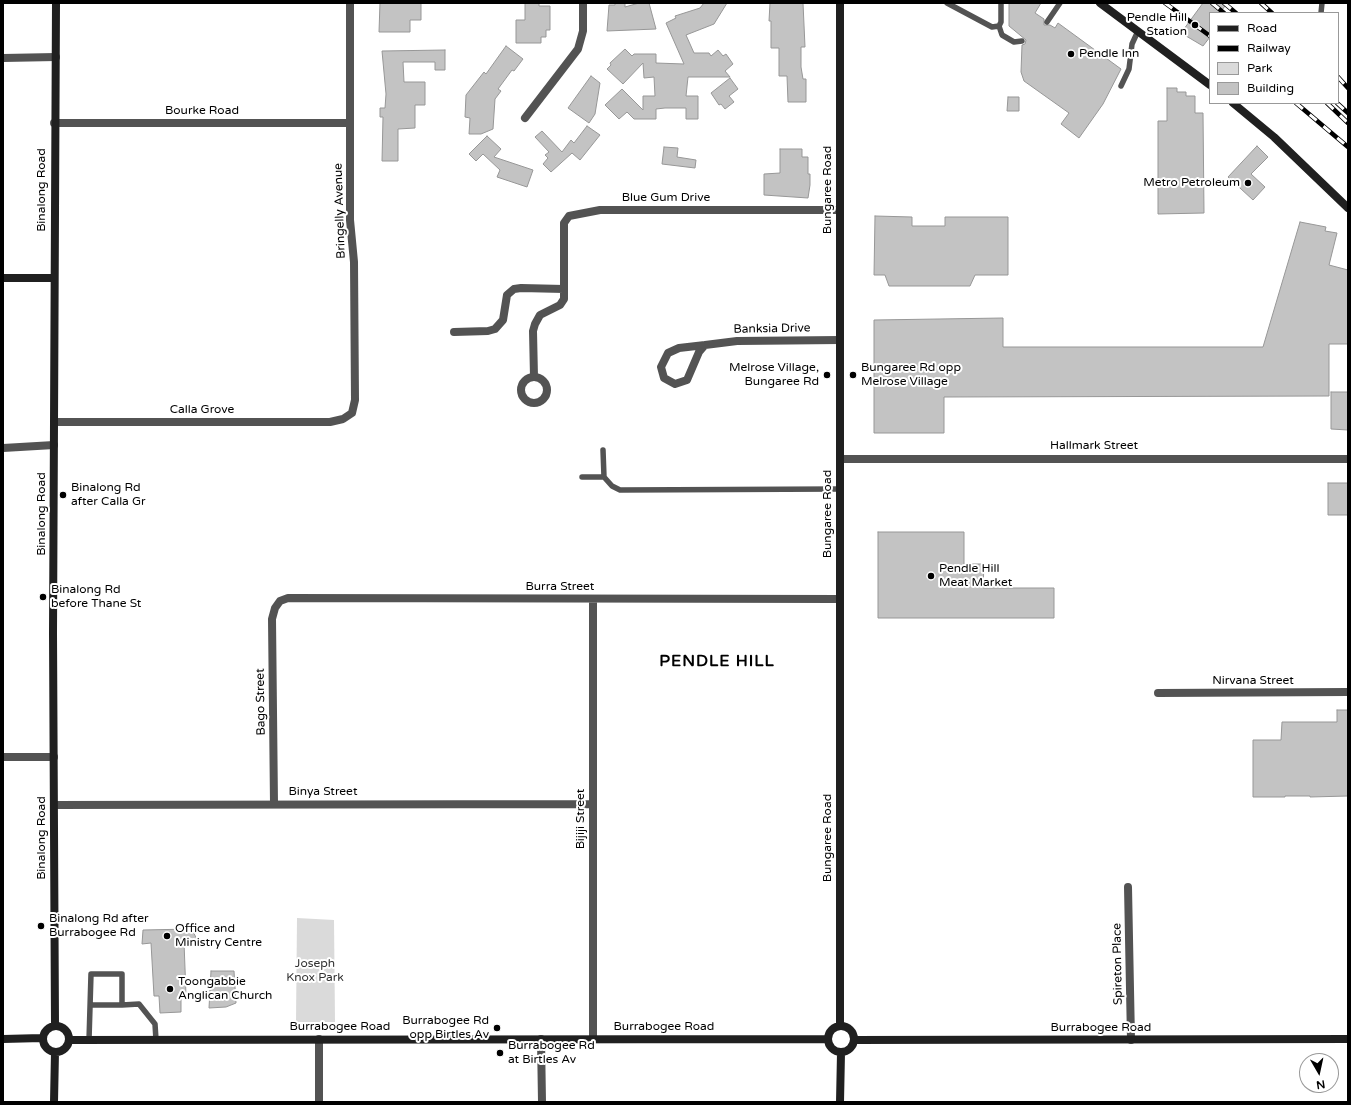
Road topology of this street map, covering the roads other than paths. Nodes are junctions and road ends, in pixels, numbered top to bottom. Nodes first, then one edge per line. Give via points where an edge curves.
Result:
1 (56, 3) edge
2 (350, 3) edge
3 (583, 3) edge
4 (840, 3) edge
5 (947, 3) edge
6 (1001, 3) edge
7 (1060, 3) edge
8 (1100, 3) edge
9 (1047, 22) dead end
10 (999, 26) junction
11 (1138, 31) junction
12 (1022, 42) dead end
13 (3, 58) edge
14 (56, 58) junction
15 (1209, 84) edge
16 (1121, 86) dead end
17 (1234, 104) edge
18 (525, 118) dead end
19 (54, 123) junction
20 (350, 123) junction
21 (1348, 208) edge
22 (840, 210) junction
23 (3, 278) edge
24 (54, 278) junction
25 (564, 289) junction
26 (454, 332) dead end
27 (840, 340) junction
28 (705, 345) junction
29 (534, 377) dead end
30 (349, 417) joint
31 (54, 422) junction
32 (54, 446) junction
33 (3, 448) edge
34 (603, 450) dead end
35 (840, 459) junction
36 (1348, 459) edge
37 (582, 477) dead end
38 (604, 477) junction
39 (840, 489) junction
40 (593, 599) junction
41 (840, 599) junction
42 (280, 601) joint
43 (1348, 692) edge
44 (1158, 693) dead end
45 (3, 757) edge
46 (54, 757) junction
47 (274, 804) junction
48 (593, 804) junction
49 (54, 805) junction
50 (1128, 887) dead end
51 (91, 1005) junction
52 (122, 1005) junction
53 (55, 1025) junction
54 (840, 1026) junction
55 (42, 1038) junction
56 (3, 1039) edge
57 (319, 1039) junction
58 (541, 1039) junction
59 (593, 1039) junction
60 (1348, 1039) edge
61 (70, 1040) junction
62 (89, 1040) junction
63 (156, 1040) junction
64 (827, 1040) junction
65 (854, 1040) junction
66 (1131, 1040) junction
67 (55, 1052) junction
68 (840, 1053) junction
69 (54, 1102) edge
70 (320, 1102) edge
71 (542, 1102) edge
72 (840, 1102) edge

1 - 14 street, Binalong Road
2 - 20 street, Bringelly Avenue
3 - 18 street via 583,31 578,49
4 - 22 street, Bungaree Road
5 - 10 lane via 992,27
6 - 10 lane
7 - 9 lane
8 - 11 street
10 - 12 lane via 1007,40
11 - 15 street
11 - 16 lane via 1132,44 1129,69
13 - 14 street
14 - 19 street, Binalong Road
17 - 21 street via 1274,136
19 - 20 street, Bourke Road
19 - 24 street, Binalong Road
20 - 30 street, Bringelly Avenue via 355,400
22 - 25 street, Blue Gum Drive via 600,210 572,214 566,218 564,228
22 - 27 street, Bungaree Road
23 - 24 street
24 - 31 street, Binalong Road
25 - 26 street via 514,289 507,295 504,320 495,329
25 - 29 street, Blue Gum Drive via 563,303 540,315 534,328
27 - 28 street, Banksia Drive via 737,341
27 - 35 street, Bungaree Road
28 - 28 street, Banksia Drive via 699,352 687,380 675,384 664,378 661,367 668,353 679,348
30 - 31 street, Calla Grove via 330,422
31 - 32 street, Binalong Road
32 - 33 street
32 - 46 street, Binalong Road
34 - 38 lane
35 - 36 street, Hallmark Street
35 - 39 street, Bungaree Road
37 - 38 lane
38 - 39 lane via 620,490
39 - 41 street, Bungaree Road
40 - 41 street, Burra Street
40 - 42 street, Burra Street via 288,598
40 - 48 street, Bijiji Street
41 - 54 street, Bungaree Road
42 - 47 street, Bago Street via 272,619
43 - 44 street, Nirvana Street
45 - 46 street
46 - 49 street, Binalong Road
47 - 48 street, Binya Street
47 - 49 street, Binya Street
48 - 59 street, Bijiji Street
49 - 53 street, Binalong Road
50 - 66 street, Spireton Place
51 - 52 lane
51 - 52 lane via 91,974 122,974
51 - 62 lane
52 - 63 lane via 140,1004 155,1024
53 - 55 street via 48,1028
53 - 61 street via 65,1029
54 - 64 street via 830,1032
54 - 65 street via 850,1029
55 - 56 street
55 - 67 street via 46,1048
57 - 58 street, Burrabogee Road
57 - 63 street, Burrabogee Road
57 - 70 street
58 - 59 street, Burrabogee Road
58 - 71 street
59 - 64 street, Burrabogee Road
60 - 66 street, Burrabogee Road
61 - 62 street, Burrabogee Road
61 - 67 street via 63,1050
62 - 63 street, Burrabogee Road
64 - 68 street via 831,1048
65 - 66 street, Burrabogee Road
65 - 68 street via 850,1050
67 - 69 street
68 - 72 street

